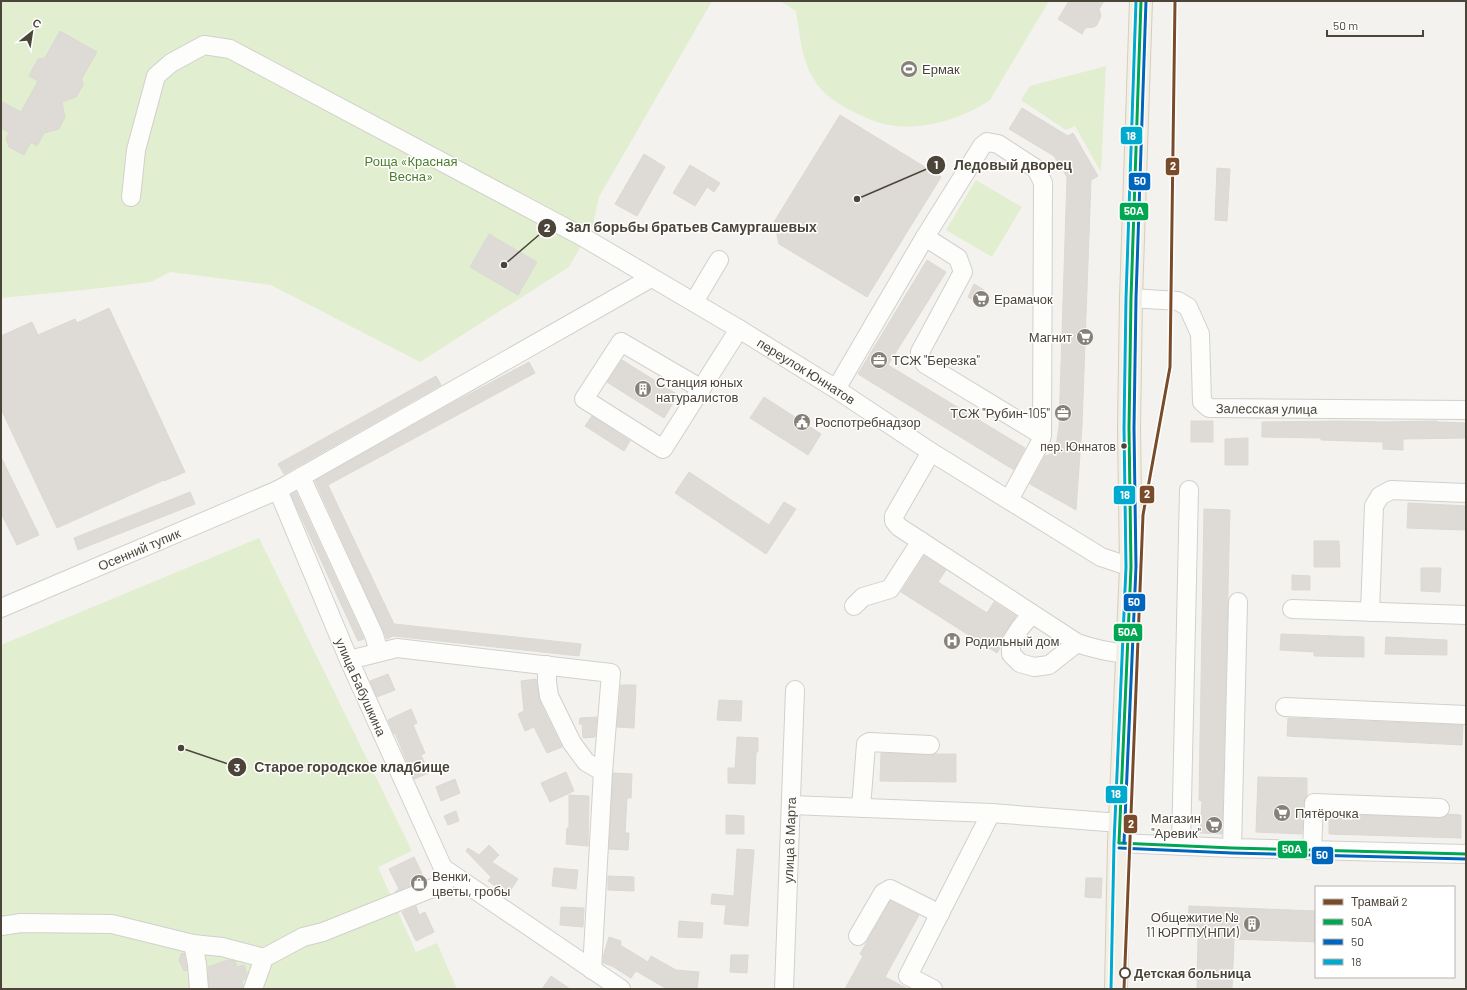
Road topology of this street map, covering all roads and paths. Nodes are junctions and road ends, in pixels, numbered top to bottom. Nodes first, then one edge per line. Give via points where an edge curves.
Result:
1 (1141, 1) edge
2 (131, 197) dead end
3 (925, 237) junction
4 (719, 260) dead end
5 (651, 278) junction
6 (1131, 298) junction
7 (694, 302) junction
8 (739, 329) junction
9 (700, 388) junction
10 (836, 389) junction
11 (1466, 410) edge
12 (1042, 435) junction
13 (931, 452) junction
14 (301, 477) junction
15 (278, 490) junction
16 (1189, 490) dead end
17 (1466, 493) edge
18 (1009, 500) junction
19 (921, 541) junction
20 (1131, 567) junction
21 (1238, 602) dead end
22 (854, 606) dead end
23 (1, 608) edge
24 (1292, 609) dead end
25 (1370, 612) junction
26 (1032, 614) junction
27 (1466, 615) edge
28 (1077, 643) junction
29 (379, 652) junction
30 (1127, 654) junction
31 (349, 660) junction
32 (547, 665) junction
33 (794, 690) dead end
34 (1285, 707) dead end
35 (1466, 715) edge
36 (930, 745) dead end
37 (602, 772) junction
38 (791, 805) junction
39 (861, 808) junction
40 (1440, 808) dead end
41 (991, 813) junction
42 (1120, 833) junction
43 (1181, 846) junction
44 (1232, 848) junction
45 (1312, 850) junction
46 (1466, 854) edge
47 (444, 875) junction
48 (940, 914) junction
49 (1, 926) edge
50 (858, 936) dead end
51 (193, 944) junction
52 (264, 958) junction
53 (592, 970) junction
54 (199, 989) edge
55 (253, 989) edge
56 (620, 989) edge
57 (784, 989) edge
58 (933, 989) edge
59 (1116, 989) edge

1 - 6 main road
2 - 5 street, переулок Юннатов via 136,150 156,76 171,63 204,46 230,49 588,230
3 - 10 street
3 - 12 street via 958,258 963,272 920,352 920,357 925,364
3 - 12 street via 982,146 988,142 998,144 1040,174 1043,183
4 - 7 street
5 - 7 street, переулок Юннатов
5 - 14 street, Осенний тупик
6 - 11 street, Залесская улица via 1178,301 1188,307 1200,334 1202,402 1209,408
6 - 20 main road
7 - 8 street, переулок Юннатов
8 - 9 street
8 - 10 street, переулок Юннатов
9 - 9 street via 663,449 584,398 621,342
10 - 13 street, переулок Юннатов
12 - 18 street
13 - 18 street, переулок Юннатов
13 - 19 street via 894,516 898,527
14 - 15 street, Осенний тупик
14 - 29 street via 374,635
15 - 23 street, Осенний тупик
15 - 31 street, улица Бабушкина
16 - 43 street
17 - 25 street via 1391,490 1380,496 1374,506
18 - 20 street, переулок Юннатов via 1100,557
19 - 22 street via 890,589 863,597
19 - 26 street
20 - 30 main road
21 - 44 street
24 - 25 street
25 - 27 street
26 - 28 street
26 - 28 street via 1011,642 1010,654 1020,663 1034,666 1049,665
28 - 30 street via 1093,649
29 - 31 street
29 - 32 street via 396,648
30 - 42 main road
31 - 47 street, улица Бабушкина
32 - 37 street via 549,696 572,743 586,762
32 - 37 street via 612,673
33 - 38 street, улица 8 Марта
34 - 35 street
36 - 39 street via 869,742 866,744
37 - 53 street
38 - 39 street
38 - 57 street, улица 8 Марта
39 - 41 street
40 - 45 street via 1314,803
41 - 42 street
41 - 48 street
42 - 43 street
42 - 59 main road
43 - 44 street
44 - 45 street
45 - 46 street
47 - 52 street via 322,932 303,937
47 - 53 street
48 - 50 street via 890,889 883,893
48 - 58 street via 908,976
49 - 51 street via 20,923 112,924
51 - 52 street via 222,947
51 - 54 street
52 - 55 street
53 - 56 street

